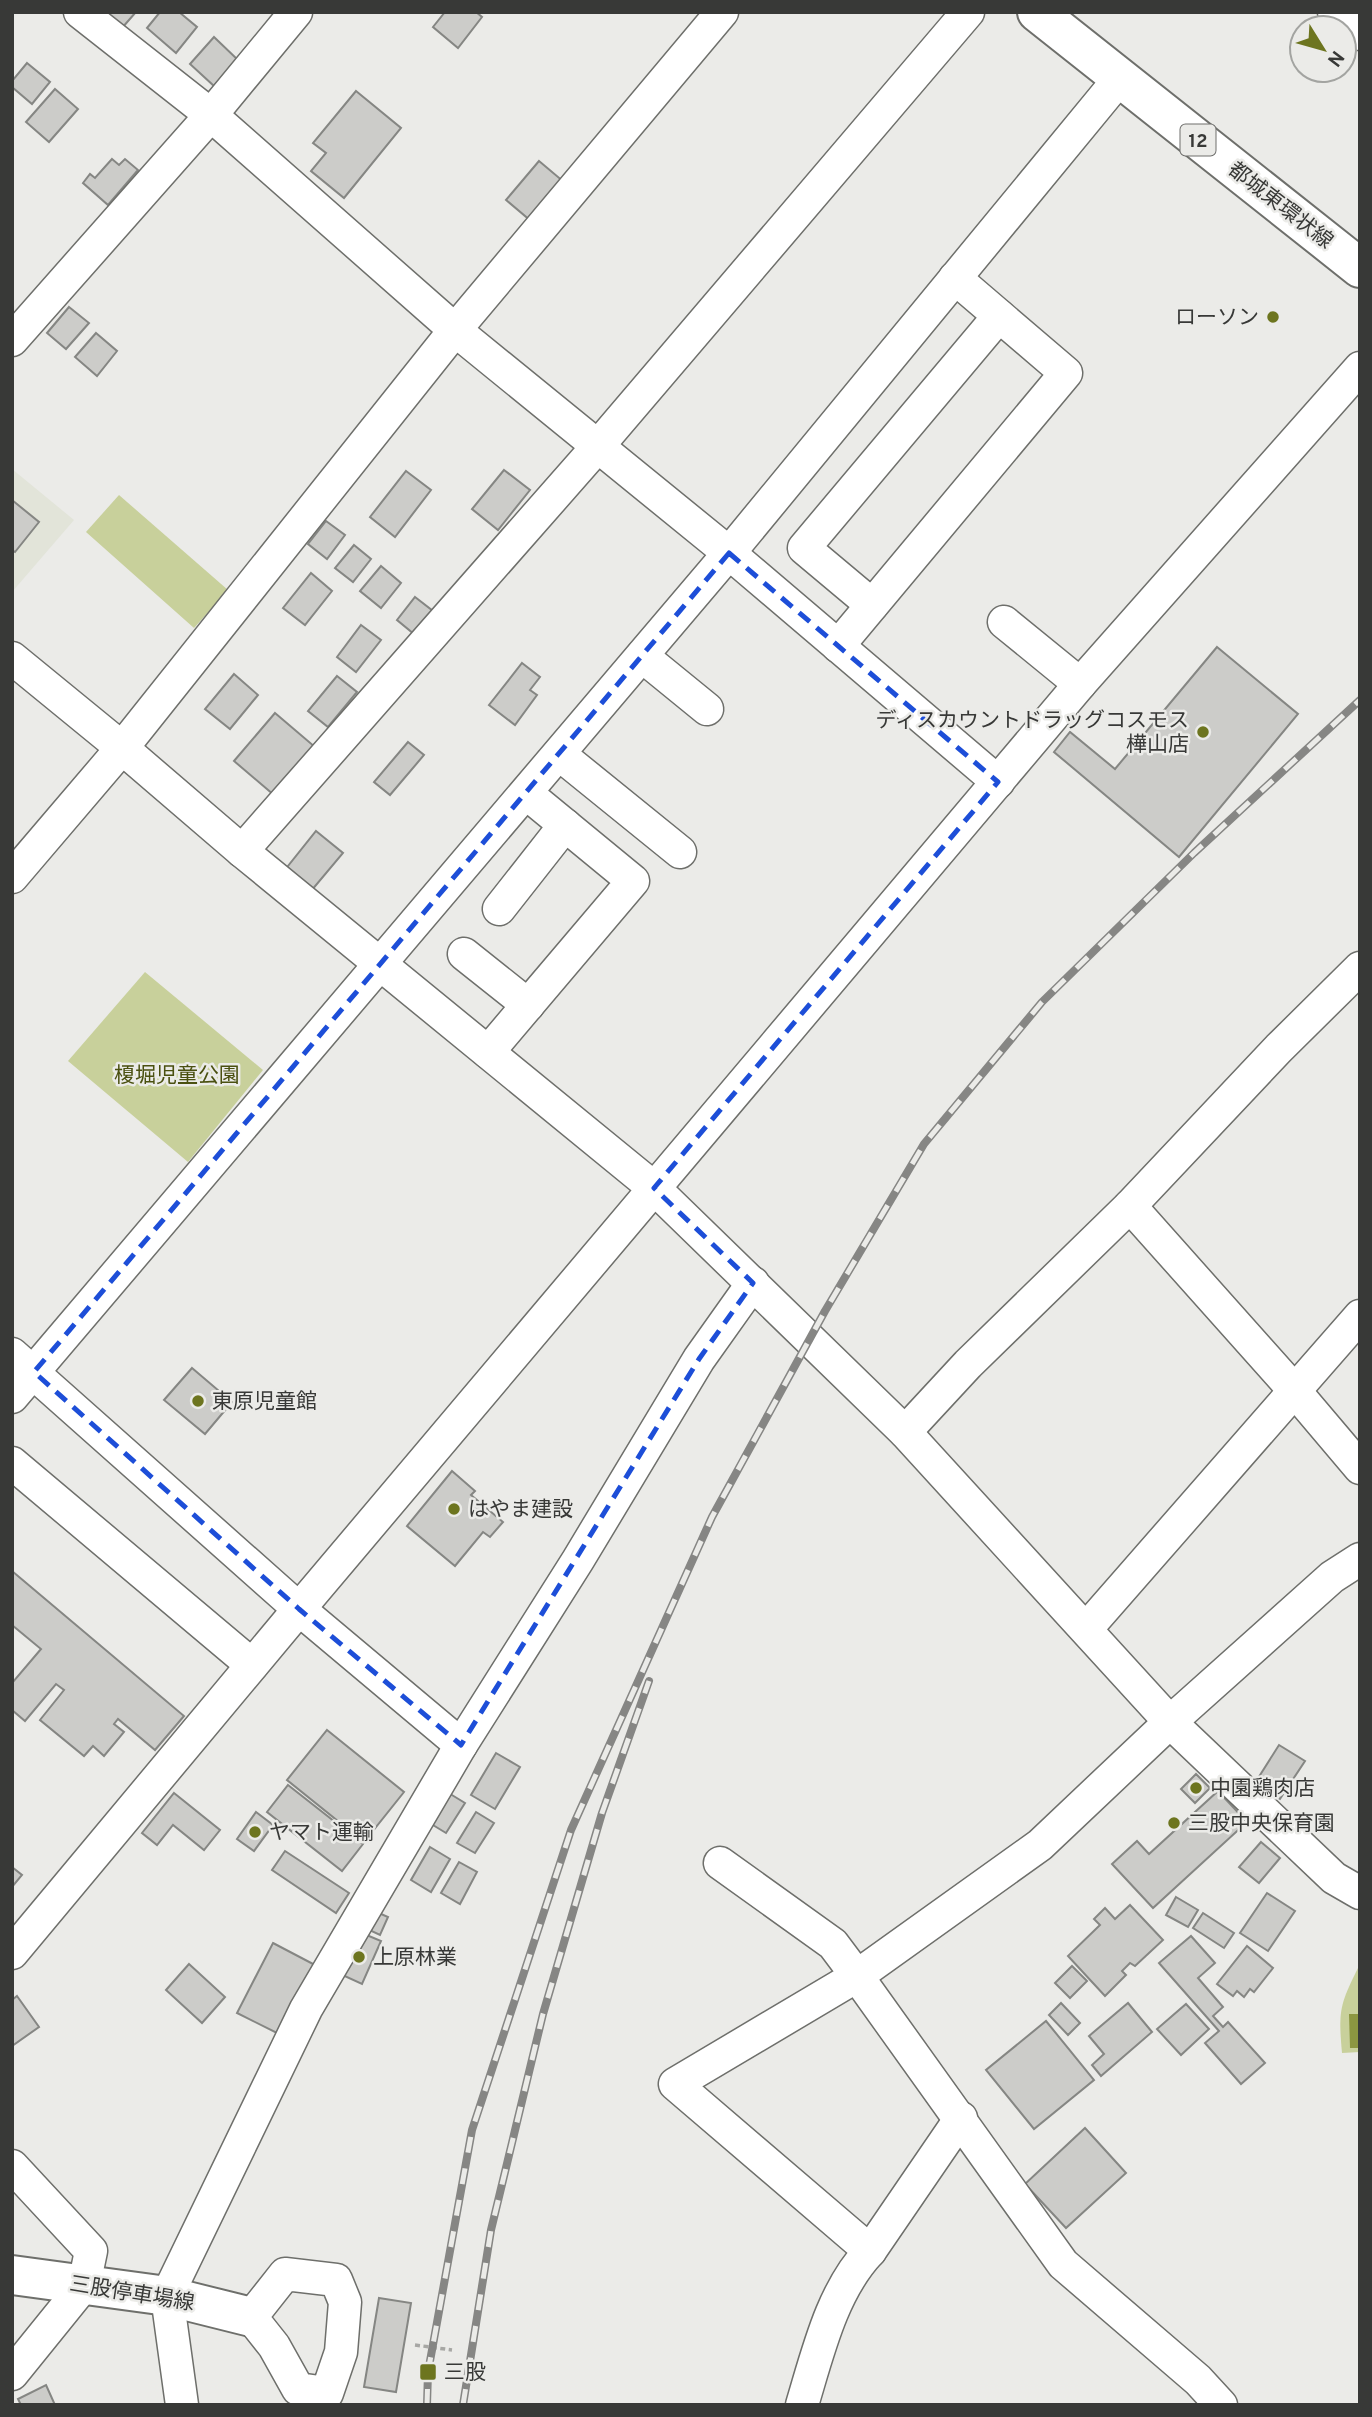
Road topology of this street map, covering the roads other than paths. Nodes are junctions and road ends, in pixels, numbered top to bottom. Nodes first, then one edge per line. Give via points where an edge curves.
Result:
1 (80, 12) edge
2 (296, 12) edge
3 (722, 12) edge
4 (968, 12) edge
5 (1037, 12) edge
6 (1334, 12) edge
7 (1360, 34) edge
8 (1120, 78) junction
9 (211, 115) junction
10 (1360, 268) edge
11 (955, 278) junction
12 (999, 316) junction
13 (455, 330) junction
14 (12, 340) edge
15 (1360, 368) edge
16 (598, 446) junction
17 (729, 553) junction
18 (872, 606) junction
19 (1004, 622) dead end
20 (838, 646) junction
21 (642, 656) junction
22 (12, 658) edge
23 (1080, 684) junction
24 (707, 709) dead end
25 (122, 748) junction
26 (559, 754) junction
27 (998, 782) junction
28 (526, 793) junction
29 (565, 825) junction
30 (242, 851) junction
31 (680, 852) dead end
32 (12, 877) edge
33 (499, 909) dead end
34 (464, 954) dead end
35 (381, 964) junction
36 (1360, 968) edge
37 (528, 1005) junction
38 (488, 1052) junction
39 (654, 1188) junction
40 (1130, 1206) junction
41 (753, 1283) junction
42 (1360, 1316) edge
43 (23, 1363) edge
44 (1294, 1390) junction
45 (12, 1397) edge
46 (905, 1432) junction
47 (12, 1463) edge
48 (1360, 1468) edge
49 (1360, 1559) edge
50 (299, 1609) junction
51 (1087, 1629) junction
52 (252, 1665) junction
53 (1170, 1722) junction
54 (461, 1745) junction
55 (720, 1863) dead end
56 (1360, 1893) edge
57 (12, 1953) edge
58 (857, 1976) junction
59 (961, 2118) junction
60 (12, 2166) edge
61 (870, 2251) junction
62 (12, 2275) edge
63 (84, 2284) junction
64 (167, 2296) junction
65 (251, 2317) dead end
66 (12, 2374) edge
67 (182, 2405) edge
68 (802, 2405) edge
69 (1221, 2405) edge

1 - 9 street
2 - 9 street
3 - 13 street
4 - 16 street
5 - 8 main road, 都城東環状線 / 12
6 - 7 street
8 - 10 main road, 都城東環状線 / 12
8 - 11 street
9 - 13 street
9 - 14 street
11 - 12 street
11 - 17 street
12 - 18 street via 1066,373
12 - 18 street via 804,548
13 - 16 street
13 - 25 street
15 - 23 street
16 - 17 street
16 - 30 street
17 - 20 street
17 - 21 street
18 - 20 street
19 - 23 street
20 - 27 street
21 - 24 street
21 - 26 street
22 - 25 street
23 - 27 street
25 - 30 street
25 - 32 street
26 - 28 street
26 - 31 street
27 - 39 street
28 - 29 street
28 - 35 street
29 - 33 street
29 - 37 street via 633,881
30 - 35 street
34 - 37 street
35 - 38 street
35 - 43 street
36 - 40 street
37 - 38 street
38 - 39 street
39 - 41 street
39 - 50 street
40 - 44 street
40 - 46 street
41 - 46 street
41 - 54 street via 699,1359
42 - 44 street
43 - 45 street
43 - 50 street
44 - 48 street
44 - 51 street
46 - 51 street
47 - 52 street
49 - 53 street via 1332,1577
50 - 52 street
50 - 54 street
51 - 53 street
52 - 57 street
53 - 56 street via 1334,1878
53 - 58 street via 1040,1846
54 - 64 street via 306,2009
55 - 58 street via 833,1944
58 - 59 street
58 - 61 street via 675,2084
59 - 61 street
59 - 69 street via 1063,2263
60 - 63 street via 91,2251
61 - 68 street via 854,2268 824,2334
62 - 63 main road, 三股停車場線
63 - 64 main road, 三股停車場線
63 - 66 street
64 - 65 main road, 三股停車場線
64 - 67 street

